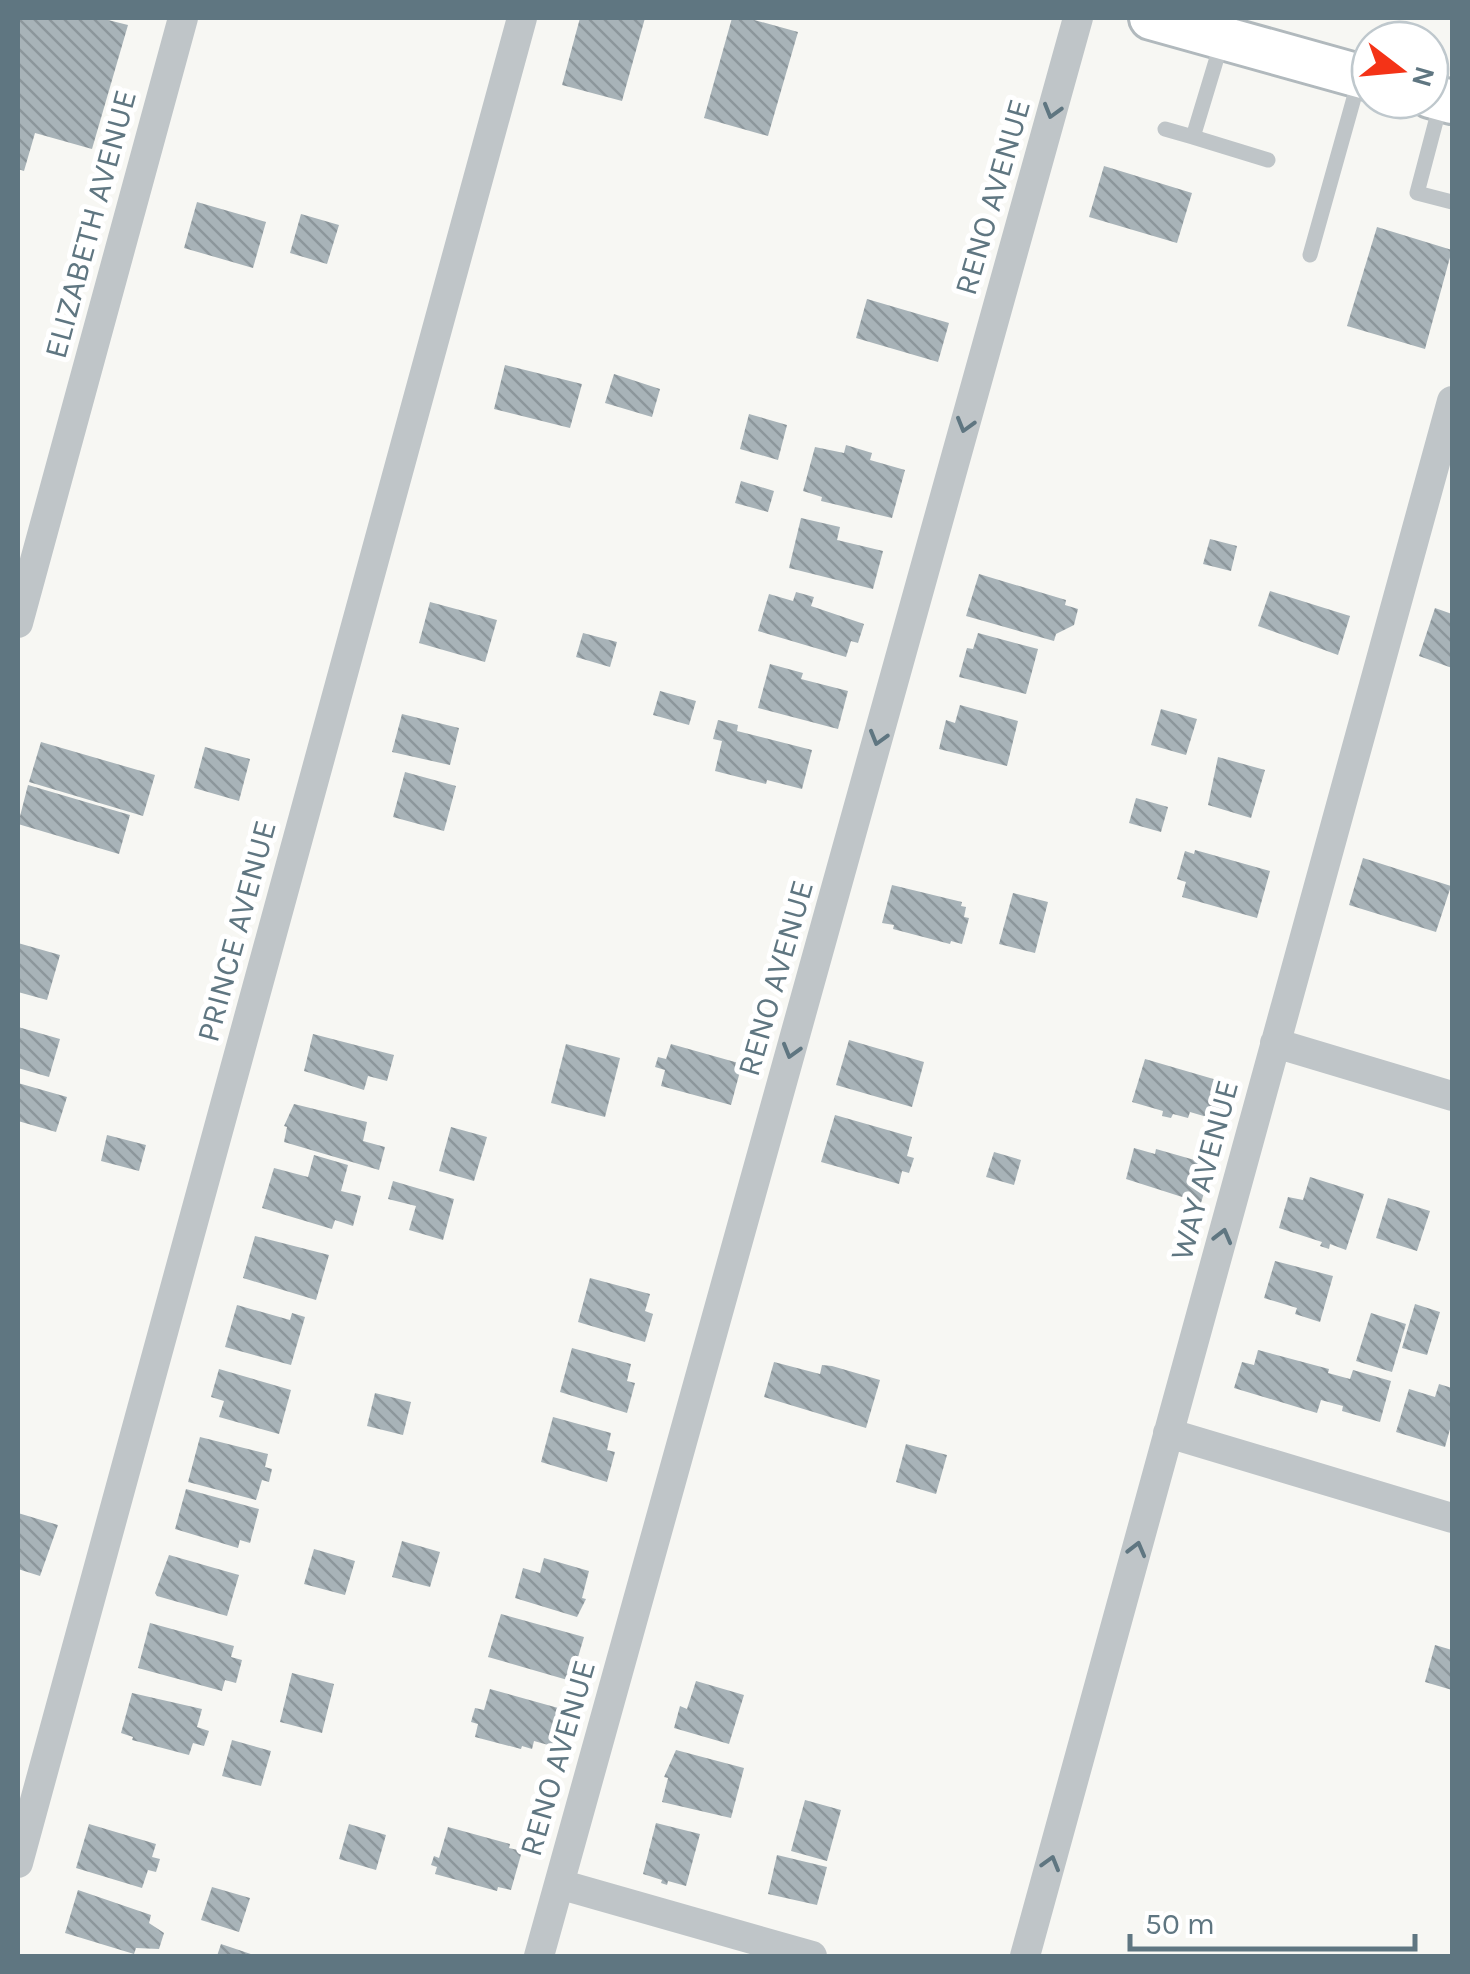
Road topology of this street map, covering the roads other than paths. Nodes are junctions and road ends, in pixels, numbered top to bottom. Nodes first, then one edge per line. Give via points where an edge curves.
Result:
1 (183, 18) edge
2 (522, 18) edge
3 (1078, 18) edge
4 (1151, 18) edge
5 (1223, 38) junction
6 (1350, 74) edge
7 (1352, 120) edge
8 (1436, 120) edge
9 (1165, 129) dead end
10 (1193, 137) junction
11 (1268, 160) dead end
12 (1452, 202) edge
13 (1310, 255) dead end
14 (1452, 401) edge
15 (18, 623) edge
16 (1276, 1043) junction
17 (1452, 1096) edge
18 (1168, 1433) junction
19 (1452, 1518) edge
20 (18, 1862) edge
21 (559, 1884) junction
22 (539, 1956) edge
23 (812, 1956) edge
24 (1024, 1956) edge

1 - 15 street, ELIZABETH AVENUE
2 - 20 street, PRINCE AVENUE
3 -> 21 street, RENO AVENUE
4 - 5 main road
5 - 6 main road
5 - 10 lane
7 - 13 lane
8 - 12 lane via 1417,192
9 - 10 lane
10 - 11 lane
14 - 16 street, WAY AVENUE
16 - 17 street
18 -> 16 street, WAY AVENUE
18 - 19 street
24 -> 18 street, WAY AVENUE
21 - 22 street, RENO AVENUE
21 - 23 street

